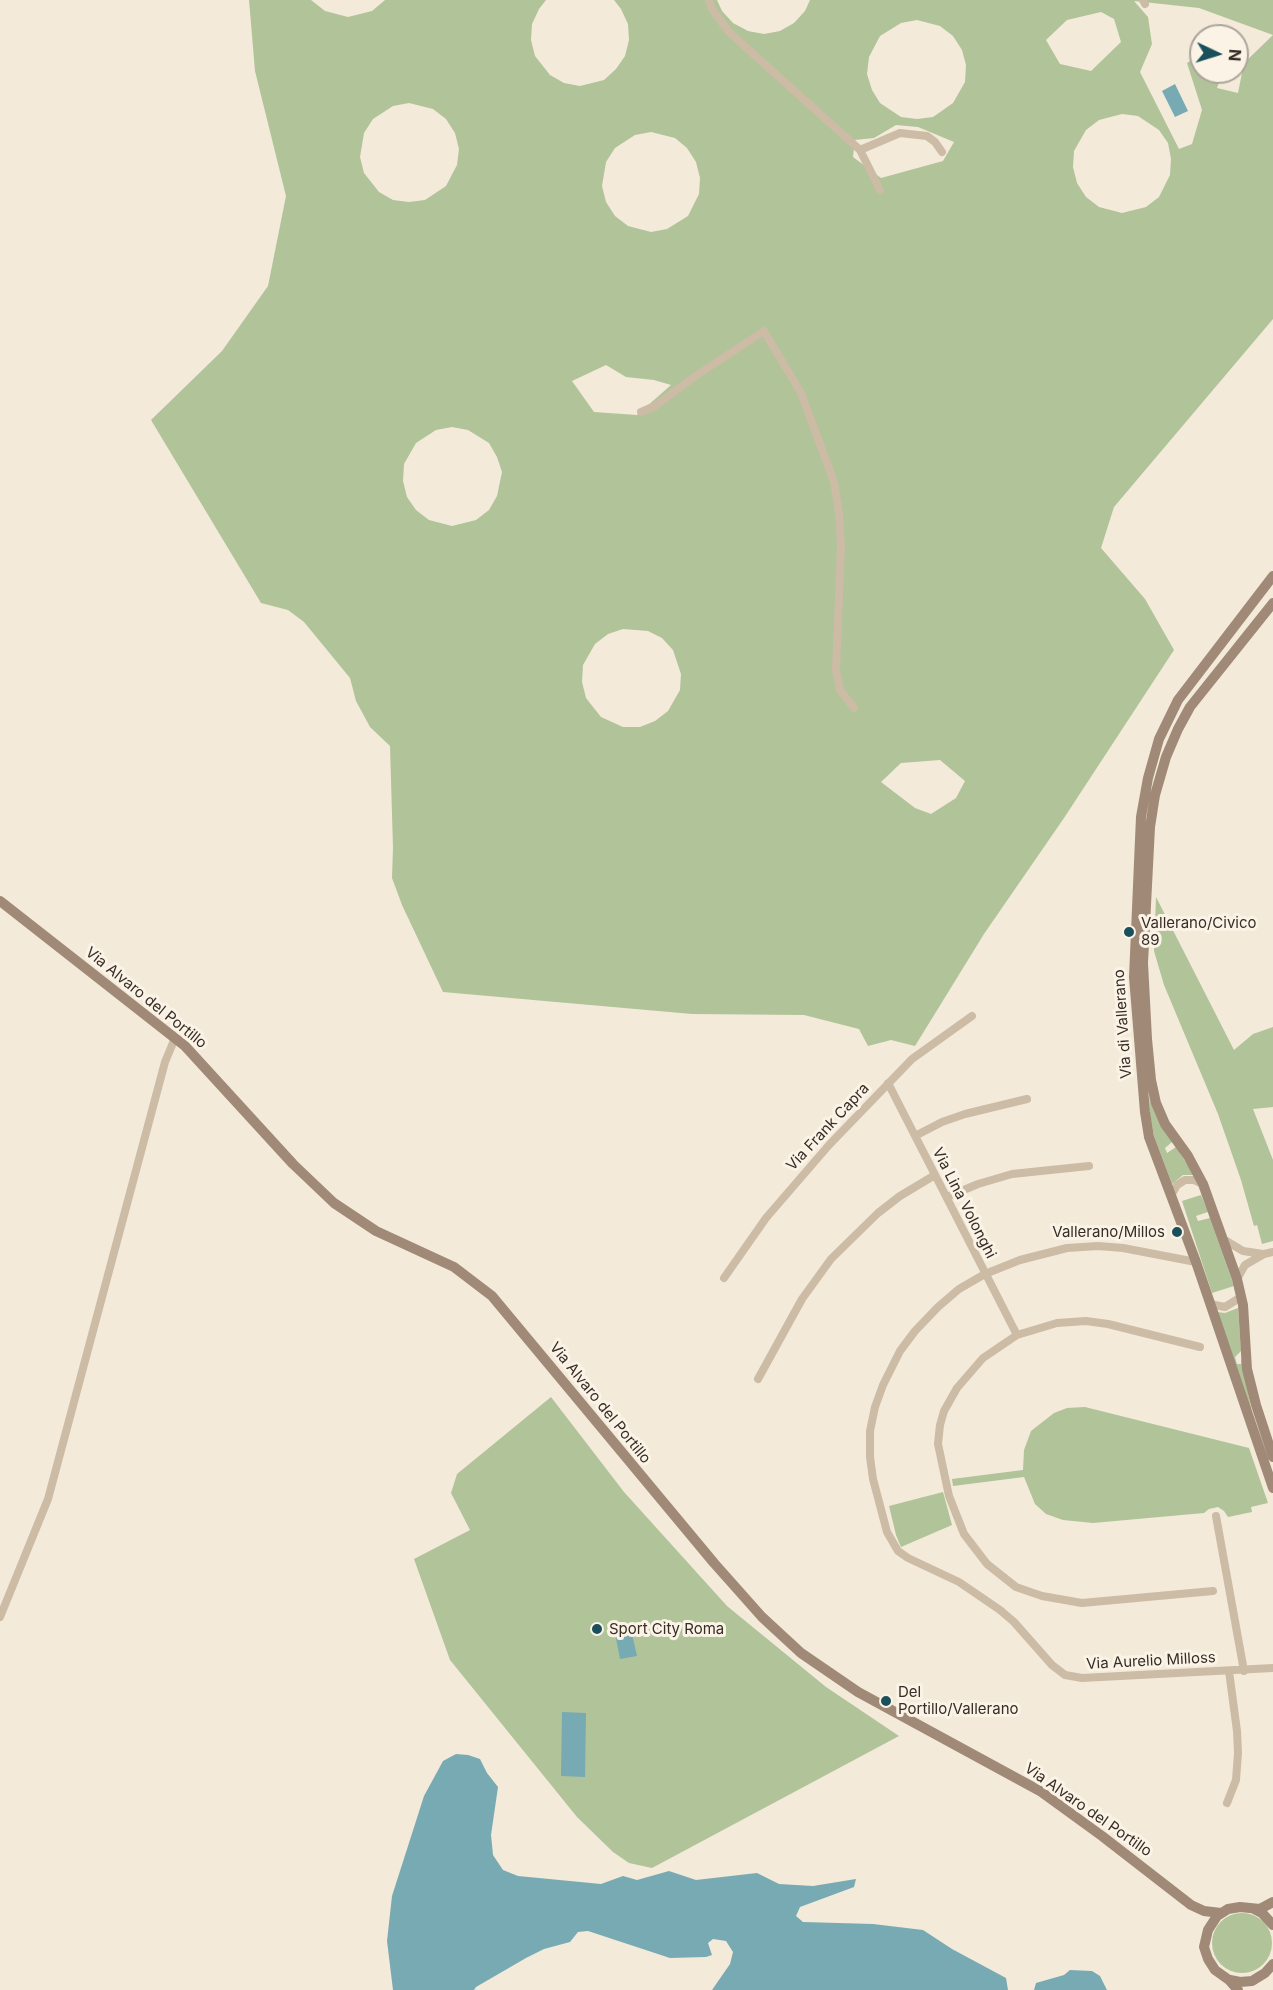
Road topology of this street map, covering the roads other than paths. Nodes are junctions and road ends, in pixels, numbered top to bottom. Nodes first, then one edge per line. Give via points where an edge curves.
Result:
1 (709, 0) edge
2 (860, 150) junction
3 (942, 152) dead end
4 (880, 190) dead end
5 (641, 412) dead end
6 (1273, 576) edge
7 (1273, 603) edge
8 (854, 708) dead end
9 (0, 901) edge
10 (972, 1016) dead end
11 (175, 1038) junction
12 (888, 1083) junction
13 (1027, 1099) dead end
14 (915, 1136) junction
15 (1089, 1166) dead end
16 (935, 1175) junction
17 (1203, 1185) junction
18 (1172, 1194) junction
19 (947, 1197) junction
20 (1222, 1238) junction
21 (1268, 1253) edge
22 (1196, 1262) junction
23 (985, 1274) junction
24 (724, 1278) dead end
25 (1237, 1279) junction
26 (1241, 1297) junction
27 (1210, 1304) junction
28 (1017, 1335) junction
29 (1200, 1347) dead end
30 (758, 1379) dead end
31 (1273, 1457) edge
32 (1273, 1488) edge
33 (1216, 1516) dead end
34 (1213, 1591) dead end
35 (0, 1617) edge
36 (1273, 1668) edge
37 (1229, 1671) junction
38 (1244, 1671) junction
39 (1227, 1803) dead end
40 (1273, 1902) edge
41 (1191, 1905) junction
42 (1254, 1908) junction
43 (1221, 1913) junction
44 (1273, 1925) edge
45 (1206, 1934) junction
46 (1273, 1964) edge
47 (1229, 1980) junction
48 (1253, 1985) edge
49 (1238, 1990) edge

1 - 2 street via 729,32
2 - 3 street via 900,133 927,136
2 - 4 street
5 - 8 street via 764,331 801,393 834,482 841,547 836,670 840,690
6 - 18 street, Via di Vallerano via 1175,704 1157,746 1143,802 1134,1003 1146,1124
7 - 17 street, Via di Vallerano via 1184,717 1162,767 1151,818 1143,963 1151,1080 1160,1114
9 - 11 street, Via Alvaro del Portillo
10 - 12 street, Via Frank Capra via 919,1053
11 - 35 street via 165,1062 48,1499
11 - 41 street, Via Alvaro del Portillo via 334,1203 376,1231 454,1267 502,1305 676,1520 792,1645 858,1692 1048,1797
12 - 14 street, Via Lina Volonghi
12 - 24 street, Via Frank Capra via 796,1181
13 - 14 street via 952,1118
14 - 16 street, Via Lina Volonghi
15 - 19 street via 1012,1174
16 - 19 street, Via Lina Volonghi
16 - 30 street via 891,1203 841,1248 802,1299
17 - 18 street via 1185,1180
17 - 20 street, Via di Vallerano
18 - 22 street, Via di Vallerano
19 - 23 street, Via Lina Volonghi
20 - 21 street via 1243,1251
20 - 25 street, Via di Vallerano
21 - 25 street via 1245,1265
22 - 23 street, Via Aurelio Milloss via 1130,1249 1075,1247 1035,1255
22 - 27 street, Via di Vallerano
23 - 28 street, Via Lina Volonghi
23 - 37 street, Via Aurelio Milloss via 949,1297 915,1331 895,1360 877,1399 870,1431 870,1457 876,1494 892,1542 903,1555 959,1582 1007,1615 1052,1665 1069,1676
25 - 26 street, Via di Vallerano
26 - 27 street via 1226,1307
26 - 31 street, Via di Vallerano via 1248,1369
27 - 32 street, Via di Vallerano
28 - 29 street via 1057,1323 1086,1321
28 - 34 street via 991,1351 970,1372 951,1399 940,1425 938,1450 949,1496 972,1548 1016,1587 1063,1601 1102,1603
33 - 38 street
36 - 38 street, Via Aurelio Milloss
37 - 38 street, Via Aurelio Milloss
37 - 39 street via 1238,1752 1236,1780
40 - 42 street
41 - 43 street, Via Alvaro del Portillo
41 - 45 street, Via Alvaro del Portillo
42 - 43 street via 1237,1907
42 - 44 street
43 - 45 street
45 - 47 street via 1204,1947 1208,1959
46 - 48 street
47 - 48 street
47 - 49 street

